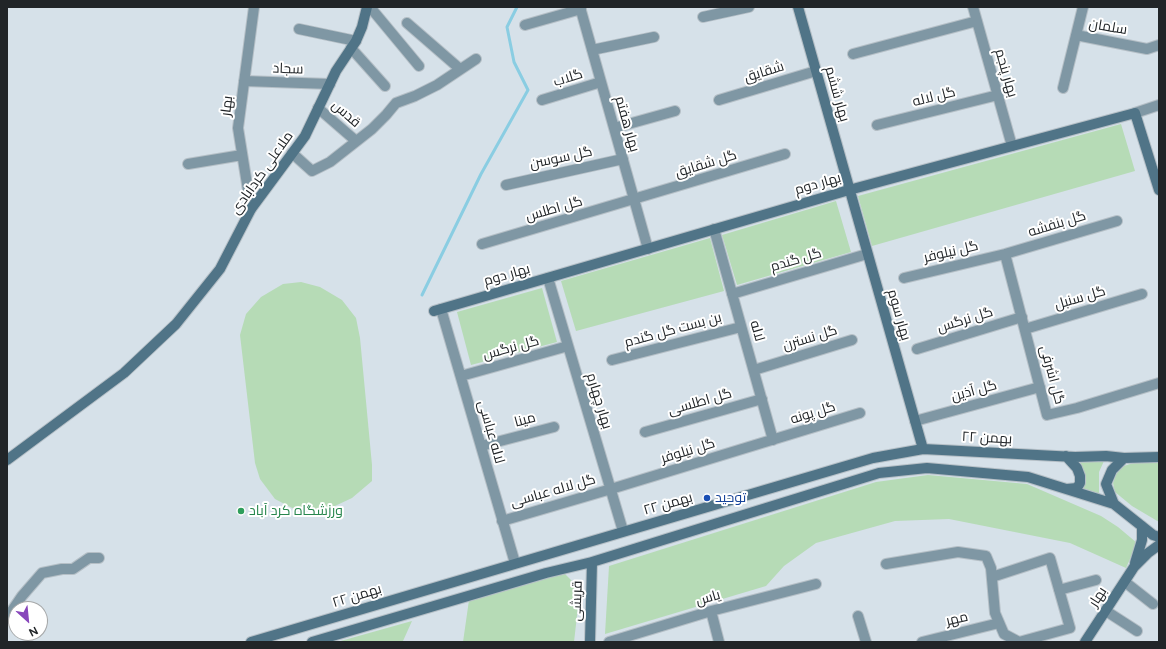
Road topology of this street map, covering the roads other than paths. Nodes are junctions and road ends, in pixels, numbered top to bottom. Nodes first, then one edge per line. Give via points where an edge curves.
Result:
1 (254, 7) edge
2 (368, 7) edge
3 (749, 7) edge
4 (798, 7) edge
5 (975, 7) edge
6 (1083, 7) edge
7 (580, 8) edge
8 (703, 17) dead end
9 (977, 21) junction
10 (407, 23) dead end
11 (525, 25) dead end
12 (298, 29) dead end
13 (1076, 35) junction
14 (654, 37) dead end
15 (353, 44) junction
16 (1159, 46) edge
17 (592, 50) junction
18 (853, 54) dead end
19 (476, 59) dead end
20 (419, 66) dead end
21 (460, 69) junction
22 (816, 71) junction
23 (244, 81) junction
24 (601, 82) junction
25 (330, 84) junction
26 (385, 86) dead end
27 (1064, 88) dead end
28 (998, 95) junction
29 (542, 100) dead end
30 (719, 100) dead end
31 (1159, 106) edge
32 (318, 108) junction
33 (675, 111) dead end
34 (1135, 113) junction
35 (877, 126) dead end
36 (614, 128) junction
37 (356, 141) junction
38 (1012, 146) junction
39 (292, 153) junction
40 (785, 154) dead end
41 (242, 155) junction
42 (623, 159) junction
43 (188, 164) dead end
44 (506, 185) dead end
45 (849, 190) junction
46 (1159, 190) edge
47 (634, 200) junction
48 (251, 209) junction
49 (1117, 221) dead end
50 (714, 229) junction
51 (482, 244) dead end
52 (648, 249) junction
53 (867, 254) junction
54 (1005, 254) junction
55 (548, 278) junction
56 (904, 278) dead end
57 (732, 294) junction
58 (1142, 294) dead end
59 (438, 310) joint
60 (1022, 317) junction
61 (741, 327) junction
62 (1025, 329) junction
63 (852, 340) dead end
64 (568, 346) junction
65 (917, 349) dead end
66 (612, 360) dead end
67 (754, 370) junction
68 (461, 376) junction
69 (1159, 383) edge
70 (1040, 387) junction
71 (762, 399) junction
72 (860, 413) dead end
73 (915, 421) junction
74 (554, 427) dead end
75 (645, 432) dead end
76 (774, 440) junction
77 (481, 446) junction
78 (923, 448) junction
79 (1066, 456) junction
80 (1159, 457) edge
81 (1124, 458) junction
82 (7, 460) edge
83 (611, 489) junction
84 (1067, 490) junction
85 (1114, 504) junction
86 (502, 520) junction
87 (1142, 526) junction
88 (623, 531) junction
89 (1159, 537) edge
90 (1159, 545) edge
91 (99, 558) dead end
92 (592, 562) junction
93 (515, 563) junction
94 (886, 564) dead end
95 (1134, 567) junction
96 (992, 577) junction
97 (1096, 580) dead end
98 (1125, 582) junction
99 (816, 584) dead end
100 (1059, 590) junction
101 (1153, 604) dead end
102 (711, 611) junction
103 (1106, 611) junction
104 (858, 616) dead end
105 (7, 618) edge
106 (999, 623) junction
107 (1137, 630) dead end
108 (1086, 641) edge
109 (251, 642) edge
110 (312, 642) edge
111 (590, 642) edge
112 (608, 642) edge
113 (719, 642) edge
114 (866, 642) edge
115 (922, 642) edge
116 (1019, 642) edge

1 - 23 street, بهار
2 - 15 street, ملاعلی کردابادی
2 - 20 street
3 - 8 street
4 - 22 street, بهار ششم
5 - 9 street, بهار پنجم
6 - 13 street
7 - 11 street
7 - 17 street, بهار هفتم
9 - 18 street
9 - 28 street, بهار پنجم
10 - 21 street
12 - 15 street
13 - 16 street, سلمان via 1147,49
13 - 27 street
14 - 17 street
15 - 25 street, ملاعلی کردابادی
15 - 26 street
17 - 24 street, بهار هفتم
19 - 21 street
21 - 37 street via 437,85 396,103
22 - 30 street, شقایق
22 - 45 street, بهار ششم
23 - 25 street, سجاد
23 - 41 street, بهار via 238,128
24 - 29 street, گلاب
24 - 36 street, بهار هفتم
25 - 32 street, ملاعلی کردابادی
28 - 35 street, گل لاله
28 - 38 street, بهار پنجم
31 - 34 street
32 - 37 street, قدس
32 - 39 street, ملاعلی کردابادی via 305,136
33 - 36 street
34 - 38 street, بهار دوم
34 - 46 street
36 - 42 street, بهار هفتم
37 - 39 street via 330,162 312,171
38 - 45 street, بهار دوم
39 - 48 street, ملاعلی کردابادی
40 - 47 street, گل شقایق
41 - 43 street
41 - 48 street, بهار
42 - 44 street, گل سوسن
42 - 47 street, بهار هفتم
45 - 50 street, بهار دوم
45 - 53 street, بهار سوم
47 - 51 street, گل اطلس
47 - 52 street, بهار هفتم
48 - 82 street, ملاعلی کردابادی via 220,269 176,324 124,374
49 - 54 street, گل بنفشه
50 - 52 street, بهار دوم
50 - 57 street, لاله
52 - 55 street, بهار دوم
53 - 57 street, گل گندم
53 - 73 street, بهار سوم
54 - 56 street, گل نیلوفر
54 - 60 street, گل اشرفی
55 - 59 street, بهار دوم
55 - 64 street, بهار چهارم
57 - 61 street, لاله
58 - 62 street, گل سنبل
59 - 68 street, لاله عباسی
60 - 62 street, گل اشرفی
60 - 65 street, گل نرگس
61 - 66 street, بن بست گل گندم
61 - 67 street, لاله
62 - 70 street, گل اشرفی
63 - 67 street, گل نسترن
64 - 68 street, گل نرگس
64 - 83 street, بهار چهارم
67 - 71 street, لاله
68 - 77 street, لاله عباسی
69 - 70 street, گل اشرفی via 1047,415
70 - 73 street, گل آذین
71 - 75 street, گل اطلسی
71 - 76 street, لاله
72 - 76 street, گل پونه
73 - 78 street, بهار سوم
74 - 77 street, مینا
76 - 83 street, گل نیلوفر
77 - 86 street, لاله عباسی
78 - 79 street, ۲۲ بهمن
78 - 88 street, ۲۲ بهمن via 873,458
79 - 81 street, ۲۲ بهمن
79 - 84 street via 1077,468 1080,476 1077,488
80 - 81 street, ۲۲ بهمن
81 - 85 street via 1112,470 1106,484
83 - 86 street, گل لاله عباسی
83 - 88 street, بهار چهارم
84 - 85 street
84 - 92 street via 1028,477 927,468 879,473
85 - 87 street
86 - 93 street, لاله عباسی
87 - 89 street
87 - 95 street via 1142,540
88 - 93 street, ۲۲ بهمن
90 - 95 street via 1148,552
91 - 105 street via 89,558 73,569 42,572
92 - 110 street via 546,573
92 - 111 street, قریشی
93 - 109 street, ۲۲ بهمن
94 - 96 street via 958,552 986,556
95 - 98 street, بهار
96 - 100 street via 1050,558
96 - 106 street via 995,613
97 - 100 street
98 - 101 street
98 - 103 street, بهار
99 - 102 street, یاس
100 - 116 street via 1070,628
102 - 112 street, یاس
102 - 113 street
103 - 107 street
103 - 108 street, بهار
104 - 114 street
106 - 115 street, مهر
106 - 116 street via 1004,634

